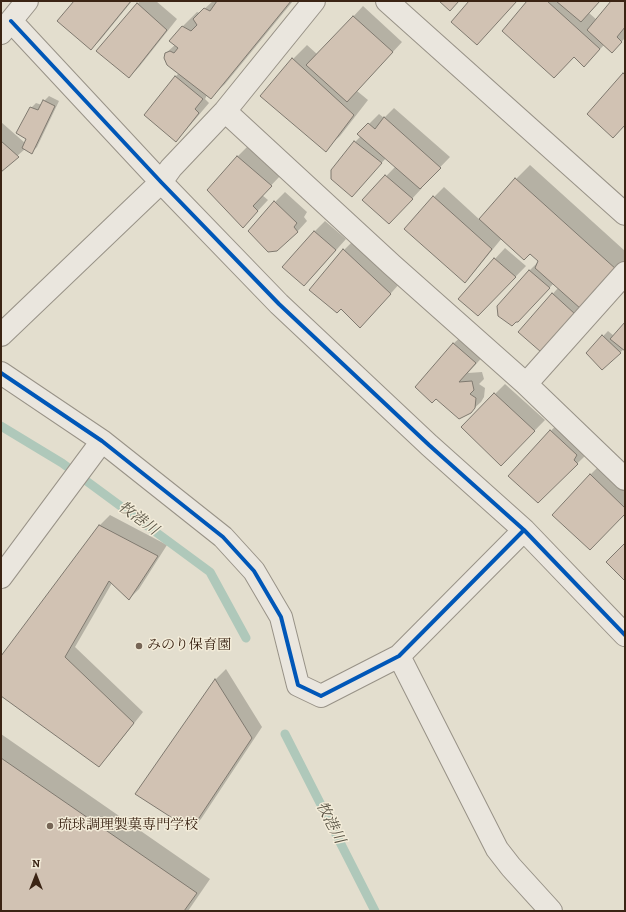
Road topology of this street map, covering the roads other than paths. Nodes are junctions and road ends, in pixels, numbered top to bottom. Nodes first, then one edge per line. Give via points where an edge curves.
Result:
1 (27, 1) edge
2 (314, 1) edge
3 (387, 1) edge
4 (6, 27) edge
5 (225, 111) junction
6 (161, 182) junction
7 (625, 214) edge
8 (625, 273) edge
9 (1, 335) edge
10 (1, 373) edge
11 (526, 384) junction
12 (102, 442) junction
13 (625, 479) edge
14 (524, 530) junction
15 (1, 577) edge
16 (625, 636) edge
17 (399, 656) junction
18 (551, 911) edge

1 - 4 street
2 - 5 street
3 - 7 street
4 - 6 street
5 - 6 street
5 - 11 street
6 - 9 street
6 - 14 street via 279,304 429,446
8 - 11 street
10 - 12 street
11 - 13 street
12 - 15 street
12 - 17 street via 223,537 254,571 281,617 298,685 321,696
14 - 16 street
14 - 17 street
17 - 18 street via 497,850

